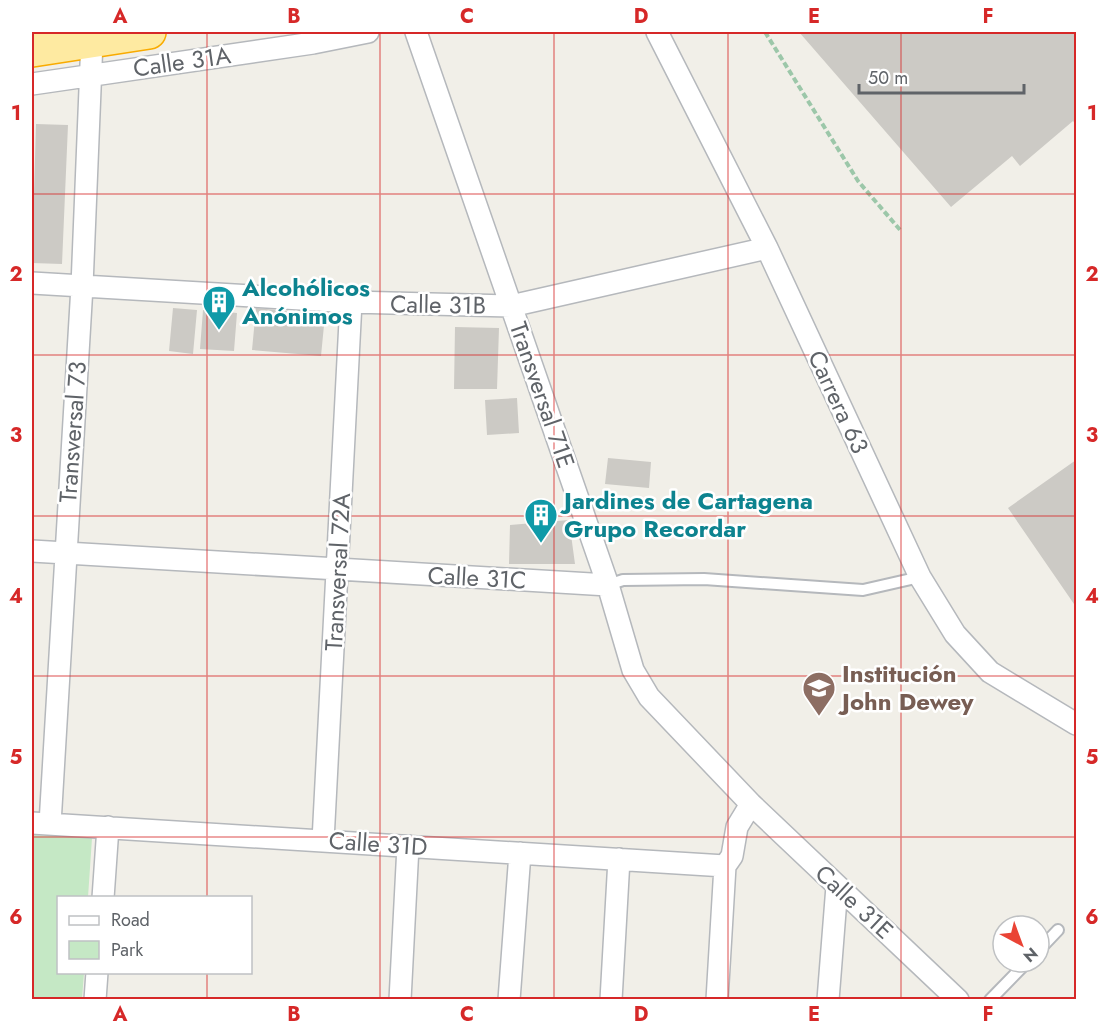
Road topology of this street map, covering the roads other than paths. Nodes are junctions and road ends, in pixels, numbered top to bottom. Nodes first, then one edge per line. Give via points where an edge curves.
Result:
1 (149, 32) edge
2 (368, 32) edge
3 (416, 32) edge
4 (657, 32) edge
5 (92, 40) junction
6 (32, 50) edge
7 (91, 76) junction
8 (32, 84) edge
9 (767, 248) junction
10 (32, 283) edge
11 (82, 286) junction
12 (351, 302) junction
13 (511, 306) junction
14 (32, 551) edge
15 (65, 553) junction
16 (338, 570) junction
17 (920, 577) junction
18 (608, 585) junction
19 (1077, 724) edge
20 (752, 804) junction
21 (41, 824) edge
22 (108, 827) junction
23 (323, 841) junction
24 (408, 846) junction
25 (520, 853) junction
26 (620, 859) junction
27 (725, 866) junction
28 (837, 886) junction
29 (103, 896) edge
30 (1058, 930) dead end
31 (1051, 937) edge
32 (97, 974) edge
33 (1015, 974) edge
34 (95, 999) edge
35 (400, 999) edge
36 (509, 999) edge
37 (611, 999) edge
38 (717, 999) edge
39 (828, 999) edge
40 (958, 999) edge
41 (990, 999) edge

1 - 5 highway
2 - 7 street, Calle 31A
3 - 13 street, Transversal 71E
4 - 9 street, Carrera 63
5 - 6 highway
5 - 7 street, Transversal 73
7 - 8 street, Calle 31A
7 - 11 street, Transversal 73
9 - 13 street, Calle 31B
9 - 17 street, Carrera 63
10 - 11 street, Calle 31B
11 - 12 street, Calle 31B
11 - 15 street, Transversal 73
12 - 13 street, Calle 31B
12 - 16 street, Transversal 72A
13 - 18 street, Transversal 71E
14 - 15 street, Calle 31C
15 - 16 street, Calle 31C
15 - 21 street, Transversal 73
16 - 18 street, Calle 31C
16 - 23 street, Transversal 72A
17 - 18 lane, Calle 31C via 863,590 704,579 623,580
17 - 19 street, Carrera 63 via 956,634 990,672
18 - 20 street, Transversal 71E via 633,670 648,697
20 - 27 street via 737,827 732,856
20 - 28 street, Calle 31E
21 - 22 street, Calle 31D
22 - 23 street, Calle 31D
22 - 29 street
23 - 24 street, Calle 31D
24 - 25 street, Calle 31D
24 - 35 street
25 - 26 street, Calle 31D
25 - 36 street
26 - 27 street, Calle 31D
26 - 37 street
27 - 38 street
28 - 39 street
28 - 40 street, Calle 31E
30 - 31 lane
32 - 34 street
33 - 41 lane

